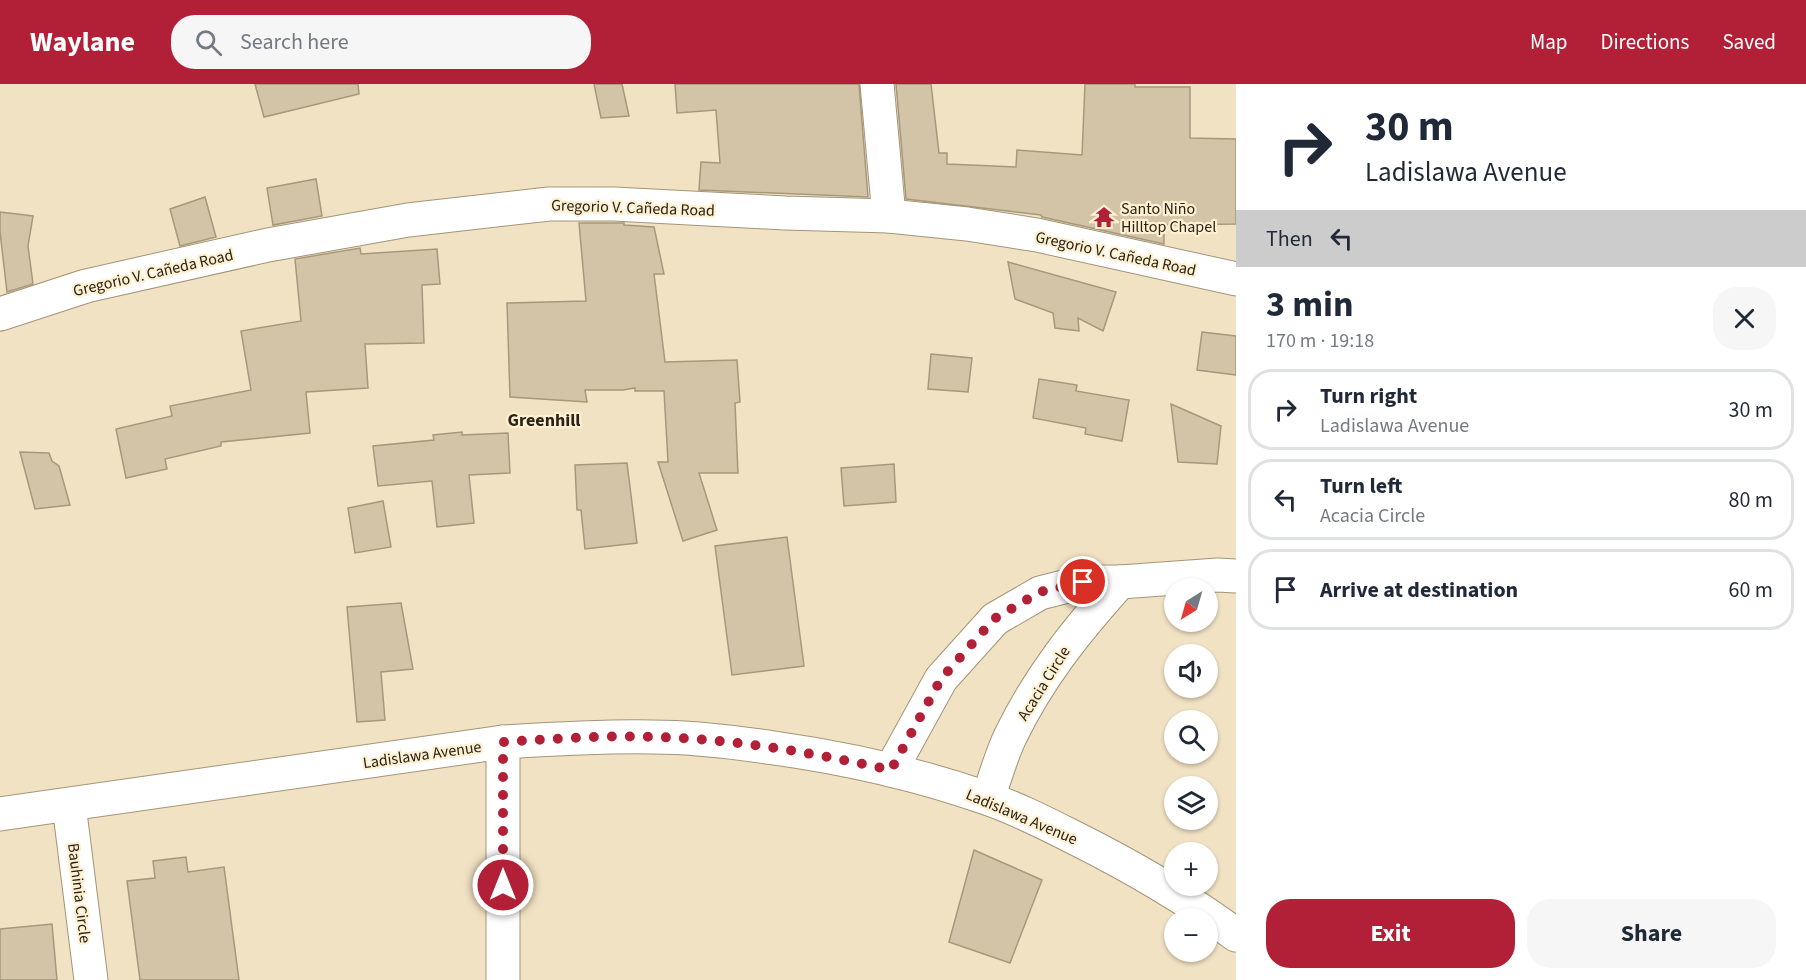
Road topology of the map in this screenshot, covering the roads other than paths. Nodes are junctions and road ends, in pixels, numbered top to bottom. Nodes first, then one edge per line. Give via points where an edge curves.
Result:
1 (877, 84) edge
2 (889, 216) junction
3 (1236, 279) edge
4 (0, 314) edge
5 (1236, 576) edge
6 (1120, 582) junction
7 (503, 742) junction
8 (891, 770) junction
9 (988, 798) junction
10 (69, 805) junction
11 (0, 814) edge
12 (1236, 935) edge
13 (91, 980) edge
14 (503, 980) edge

1 - 2 street
2 - 3 street, Gregorio V. Cañeda Road via 1037,235
2 - 4 street, Gregorio V. Cañeda Road via 614,204 549,204 482,211 268,245 86,286
5 - 6 street
6 - 8 street via 1083,582 1040,592 994,619 941,679
6 - 9 street, Acacia Circle via 1079,627 1039,683 1009,738
7 - 8 street, Ladislawa Avenue via 654,737 731,742 819,754
7 - 10 street, Ladislawa Avenue
7 - 14 street
8 - 9 street, Ladislawa Avenue
9 - 12 street, Ladislawa Avenue via 1102,852 1168,889
10 - 11 street, Ladislawa Avenue
10 - 13 street, Bauhinia Circle

